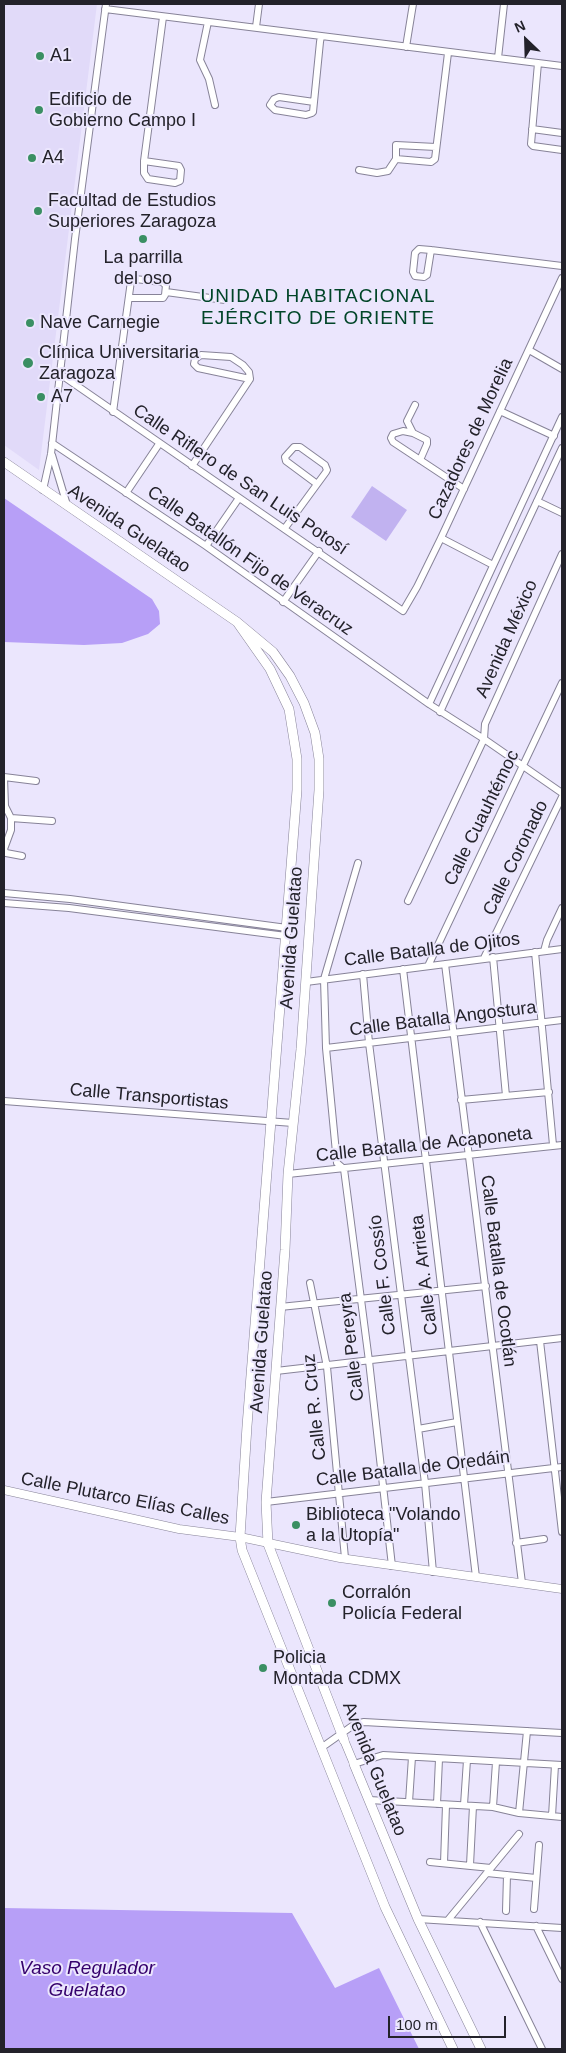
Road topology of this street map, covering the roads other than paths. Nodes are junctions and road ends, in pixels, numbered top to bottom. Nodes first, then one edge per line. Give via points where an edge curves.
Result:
1 (259, 4) edge
2 (413, 4) edge
3 (504, 4) edge
4 (106, 6) edge
5 (163, 17) junction
6 (208, 22) junction
7 (256, 27) junction
8 (321, 36) junction
9 (406, 47) junction
10 (448, 53) junction
11 (498, 58) junction
12 (538, 63) junction
13 (562, 66) edge
14 (314, 102) junction
15 (215, 105) dead end
16 (532, 129) junction
17 (562, 133) edge
18 (436, 147) junction
19 (562, 150) edge
20 (396, 159) junction
21 (144, 161) junction
22 (359, 170) dead end
23 (431, 250) junction
24 (562, 266) edge
25 (562, 278) edge
26 (166, 292) junction
27 (129, 298) junction
28 (225, 300) dead end
29 (529, 350) junction
30 (562, 369) edge
31 (60, 374) junction
32 (250, 379) junction
33 (415, 405) dead end
34 (500, 411) junction
35 (113, 412) junction
36 (562, 418) edge
37 (413, 433) junction
38 (554, 436) junction
39 (52, 443) junction
40 (159, 444) junction
41 (562, 448) edge
42 (51, 454) junction
43 (420, 460) junction
44 (4, 462) edge
45 (192, 466) junction
46 (317, 484) junction
47 (464, 489) junction
48 (43, 490) junction
49 (126, 493) junction
50 (239, 498) junction
51 (537, 501) junction
52 (67, 506) junction
53 (562, 513) edge
54 (285, 528) junction
55 (441, 538) junction
56 (206, 546) junction
57 (319, 551) junction
58 (562, 554) edge
59 (493, 565) junction
60 (283, 602) junction
61 (403, 611) joint
62 (237, 622) junction
63 (456, 647) junction
64 (466, 653) junction
65 (562, 683) edge
66 (429, 704) junction
67 (440, 712) junction
68 (484, 738) junction
69 (524, 765) junction
70 (4, 777) edge
71 (36, 781) dead end
72 (562, 793) edge
73 (562, 797) edge
74 (11, 818) junction
75 (52, 821) dead end
76 (4, 849) edge
77 (22, 856) dead end
78 (358, 863) dead end
79 (4, 893) edge
80 (28, 895) junction
81 (70, 899) junction
82 (408, 900) dead end
83 (4, 903) edge
84 (28, 905) junction
85 (69, 908) junction
86 (562, 908) edge
87 (286, 932) junction
88 (562, 949) edge
89 (544, 951) junction
90 (535, 952) junction
91 (493, 957) junction
92 (484, 958) junction
93 (445, 964) junction
94 (428, 966) junction
95 (403, 969) junction
96 (363, 974) junction
97 (324, 979) junction
98 (306, 982) junction
99 (562, 1020) edge
100 (543, 1023) junction
101 (501, 1027) junction
102 (453, 1033) junction
103 (410, 1038) junction
104 (369, 1043) junction
105 (326, 1048) junction
106 (549, 1092) junction
107 (506, 1096) junction
108 (461, 1100) junction
109 (4, 1101) edge
110 (271, 1122) junction
111 (293, 1123) junction
112 (562, 1145) edge
113 (553, 1146) junction
114 (468, 1156) junction
115 (427, 1160) junction
116 (385, 1165) junction
117 (344, 1169) junction
118 (288, 1174) junction
119 (310, 1283) dead end
120 (486, 1286) junction
121 (441, 1291) junction
122 (401, 1295) junction
123 (362, 1300) junction
124 (316, 1305) junction
125 (280, 1307) junction
126 (562, 1338) edge
127 (540, 1341) junction
128 (493, 1347) junction
129 (449, 1352) junction
130 (408, 1357) junction
131 (369, 1361) junction
132 (327, 1367) junction
133 (276, 1371) junction
134 (458, 1422) junction
135 (418, 1429) junction
136 (559, 1468) edge
137 (508, 1473) junction
138 (465, 1478) junction
139 (426, 1483) junction
140 (384, 1488) junction
141 (4, 1490) edge
142 (339, 1493) junction
143 (266, 1502) junction
144 (562, 1532) edge
145 (240, 1537) junction
146 (544, 1539) dead end
147 (516, 1543) junction
148 (268, 1544) junction
149 (345, 1558) junction
150 (392, 1566) junction
151 (433, 1572) junction
152 (476, 1577) junction
153 (522, 1583) junction
154 (562, 1589) edge
155 (527, 1731) junction
156 (562, 1733) edge
157 (343, 1737) junction
158 (321, 1748) junction
159 (412, 1757) junction
160 (439, 1759) junction
161 (467, 1760) junction
162 (496, 1762) junction
163 (354, 1764) junction
164 (524, 1764) junction
165 (559, 1765) edge
166 (369, 1800) junction
167 (409, 1802) junction
168 (437, 1804) junction
169 (446, 1805) junction
170 (464, 1805) junction
171 (473, 1806) junction
172 (493, 1808) junction
173 (519, 1813) junction
174 (552, 1816) junction
175 (562, 1817) edge
176 (519, 1834) dead end
177 (539, 1845) dead end
178 (430, 1862) dead end
179 (444, 1863) junction
180 (470, 1865) junction
181 (489, 1871) junction
182 (507, 1875) junction
183 (536, 1878) junction
184 (534, 1909) dead end
185 (506, 1911) dead end
186 (418, 1919) junction
187 (448, 1920) junction
188 (480, 1922) junction
189 (536, 1926) junction
190 (562, 1928) edge
191 (562, 1979) edge
192 (453, 2049) edge
193 (481, 2049) edge
194 (542, 2049) edge

1 - 7 street
2 - 9 street
3 - 11 street
4 - 5 street
4 - 31 street
5 - 6 street
5 - 21 street
6 - 7 street
6 - 15 street via 200,60 209,79
7 - 8 street
8 - 9 street
8 - 14 street
9 - 10 street
10 - 11 street
10 - 18 street
11 - 12 street
12 - 13 street
12 - 16 street
14 - 14 street via 313,112 309,115 275,110 270,105 279,98
16 - 17 street
16 - 19 street via 532,145
18 - 20 street via 435,158 431,162
18 - 20 street via 398,144
20 - 22 street via 383,173
21 - 21 street via 144,173 148,179 179,182 179,166
23 - 23 street via 415,252 415,276 428,275
23 - 24 street
25 - 29 street, Cazadores de Morelia
26 - 27 street via 161,299
26 - 27 street via 166,285 162,282 133,280
26 - 28 street
27 - 35 street
29 - 30 street
29 - 34 street, Cazadores de Morelia
31 - 35 street, Calle Riflero de San Luis Potosí
31 - 39 street
32 - 32 street via 249,372 232,357 201,355 194,361 198,368
32 - 45 street
33 - 37 street via 407,421
34 - 38 street
34 - 47 street, Cazadores de Morelia
35 - 40 street, Calle Riflero de San Luis Potosí
36 - 38 street
37 - 43 street via 428,442
37 - 43 street via 396,432 393,442
38 - 59 street
39 - 42 street
39 - 49 street, Calle Batallón Fijo de Veracruz
40 - 45 street, Calle Riflero de San Luis Potosí
40 - 49 street
41 - 51 street
42 - 48 street
42 - 52 street
43 - 47 street
44 - 48 main road, Avenida Guelatao
45 - 50 street, Calle Riflero de San Luis Potosí
46 - 46 street via 326,472 326,466 300,447 294,447 285,457 286,462
46 - 54 street
47 - 55 street, Cazadores de Morelia
48 - 52 main road, Avenida Guelatao
49 - 56 street, Calle Batallón Fijo de Veracruz
50 - 54 street, Calle Riflero de San Luis Potosí
50 - 56 street
51 - 53 street
51 - 64 street
52 - 62 main road, Avenida Guelatao
54 - 57 street, Calle Riflero de San Luis Potosí
55 - 59 street
55 - 61 street, Cazadores de Morelia
56 - 60 street, Calle Batallón Fijo de Veracruz
57 - 60 street
57 - 61 street, Calle Riflero de San Luis Potosí
58 - 68 street, Avenida México via 485,724
59 - 63 street
60 - 66 street, Calle Batallón Fijo de Veracruz
62 - 87 main road, Avenida Guelatao via 279,686 289,709 295,738 297,790
62 - 98 main road, Avenida Guelatao via 273,652 290,676 315,733 319,790
63 - 64 street
63 - 66 street
64 - 67 street
65 - 69 street, Calle Cuauhtémoc
66 - 67 street, Calle Batallón Fijo de Veracruz
67 - 68 street, Calle Batallón Fijo de Veracruz
68 - 69 street, Calle Batallón Fijo de Veracruz
68 - 82 street, Avenida México
69 - 72 street, Calle Batallón Fijo de Veracruz
69 - 94 street, Calle Cuauhtémoc
70 - 71 street
70 - 74 street via 5,806
73 - 92 street, Calle Coronado
74 - 75 street
74 - 76 street via 11,830
76 - 77 street via 6,853
78 - 97 street, Calle Pereyra
79 - 80 street
80 - 81 street
80 - 84 street
81 - 85 street
81 - 87 street
83 - 84 street
84 - 85 street
85 - 87 street
86 - 89 street
87 - 110 main road, Avenida Guelatao
88 - 89 street, Calle Batalla de Ojitos
89 - 90 street, Calle Batalla de Ojitos
90 - 91 street, Calle Batalla de Ojitos
90 - 100 street
91 - 92 street, Calle Batalla de Ojitos
91 - 101 street
92 - 93 street, Calle Batalla de Ojitos
93 - 94 street, Calle Batalla de Ojitos
93 - 102 street, Calle Batalla de Ocotlán
94 - 95 street, Calle Batalla de Ojitos
95 - 96 street, Calle Batalla de Ojitos
95 - 103 street, Calle A. Arrieta
96 - 97 street, Calle Batalla de Ojitos
96 - 104 street, Calle F. Cossío
97 - 98 street, Calle Batalla de Ojitos
97 - 105 street, Calle Pereyra
98 - 111 main road, Avenida Guelatao
99 - 100 street, Calle Batalla Angostura
100 - 101 street, Calle Batalla Angostura
100 - 106 street
101 - 102 street, Calle Batalla Angostura
101 - 107 street
102 - 103 street, Calle Batalla Angostura
102 - 108 street, Calle Batalla de Ocotlán
103 - 104 street, Calle Batalla Angostura
103 - 115 street, Calle A. Arrieta
104 - 105 street, Calle Batalla Angostura
104 - 116 street, Calle F. Cossío
105 - 117 street, Calle Pereyra via 337,1163
106 - 107 street
106 - 113 street
107 - 108 street
108 - 114 street, Calle Batalla de Ocotlán
109 - 110 street, Calle Transportistas
110 - 111 street, Calle Transportistas
110 - 145 main road, Avenida Guelatao
111 - 118 main road, Avenida Guelatao
112 - 113 street, Calle Batalla de Acaponeta
113 - 114 street, Calle Batalla de Acaponeta
114 - 115 street, Calle Batalla de Acaponeta
114 - 120 street, Calle Batalla de Ocotlán
115 - 116 street, Calle Batalla de Acaponeta
115 - 121 street, Calle A. Arrieta
116 - 117 street, Calle Batalla de Acaponeta
116 - 122 street, Calle F. Cossío
117 - 118 street, Calle Batalla de Acaponeta
117 - 123 street, Calle Pereyra
118 - 125 main road, Avenida Guelatao
119 - 124 street, Calle R. Cruz
120 - 121 street
120 - 128 street, Calle Batalla de Ocotlán
121 - 122 street
121 - 129 street, Calle A. Arrieta
122 - 123 street
122 - 130 street, Calle F. Cossío
123 - 124 street
123 - 131 street, Calle Pereyra
124 - 125 street
124 - 132 street, Calle R. Cruz
125 - 133 main road, Avenida Guelatao
126 - 127 street
127 - 128 street
127 - 136 street
128 - 129 street
128 - 137 street, Calle Batalla de Ocotlán
129 - 130 street
129 - 134 street, Calle A. Arrieta
130 - 131 street
130 - 135 street, Calle F. Cossío
131 - 132 street
131 - 140 street, Calle Pereyra
132 - 133 street
132 - 142 street, Calle R. Cruz
133 - 143 main road, Avenida Guelatao
134 - 135 street
134 - 138 street, Calle A. Arrieta
135 - 139 street, Calle F. Cossío
136 - 137 street, Calle Batalla de Oredáin
136 - 144 street
137 - 138 street, Calle Batalla de Oredáin
137 - 147 street, Calle Batalla de Ocotlán
138 - 139 street, Calle Batalla de Oredáin
138 - 152 street, Calle A. Arrieta
139 - 140 street, Calle Batalla de Oredáin
139 - 151 street, Calle F. Cossío
140 - 142 street, Calle Batalla de Oredáin
140 - 150 street, Calle Pereyra
141 - 145 street, Calle Plutarco Elías Calles via 179,1529
142 - 143 street, Calle Batalla de Oredáin
142 - 149 street, Calle R. Cruz
143 - 148 main road, Avenida Guelatao
145 - 148 street, Calle Plutarco Elías Calles
145 - 158 main road, Avenida Guelatao via 242,1550
146 - 147 street
147 - 153 street, Calle Batalla de Ocotlán
148 - 149 street, Calle Plutarco Elías Calles
148 - 157 main road, Avenida Guelatao
149 - 150 street, Calle Plutarco Elías Calles
150 - 151 street, Calle Plutarco Elías Calles
151 - 152 street, Calle Plutarco Elías Calles
152 - 153 street, Calle Plutarco Elías Calles
153 - 154 street, Calle Plutarco Elías Calles
155 - 156 street
155 - 157 street via 364,1722 355,1724
155 - 164 street
157 - 158 street
157 - 163 street, Avenida Guelatao
158 - 192 main road, Avenida Guelatao via 385,1907
159 - 160 street
159 - 163 street via 382,1754
159 - 167 street
160 - 161 street
160 - 168 street
161 - 162 street
161 - 170 street
162 - 164 street
162 - 172 street
163 - 166 main road, Avenida Guelatao
164 - 165 street
164 - 173 street
165 - 174 street
166 - 167 street
166 - 186 main road, Avenida Guelatao
167 - 168 street
168 - 169 street
169 - 170 street
169 - 179 street
170 - 171 street
171 - 172 street
171 - 180 street
172 - 173 street
173 - 174 street
174 - 175 street
176 - 181 street
177 - 183 street
178 - 179 street
179 - 180 street
180 - 181 street
181 - 182 street
181 - 187 street
182 - 183 street
182 - 185 street
183 - 184 street
186 - 187 street
186 - 193 main road, Avenida Guelatao
187 - 188 street
188 - 189 street
188 - 194 street
189 - 190 street
189 - 191 street

